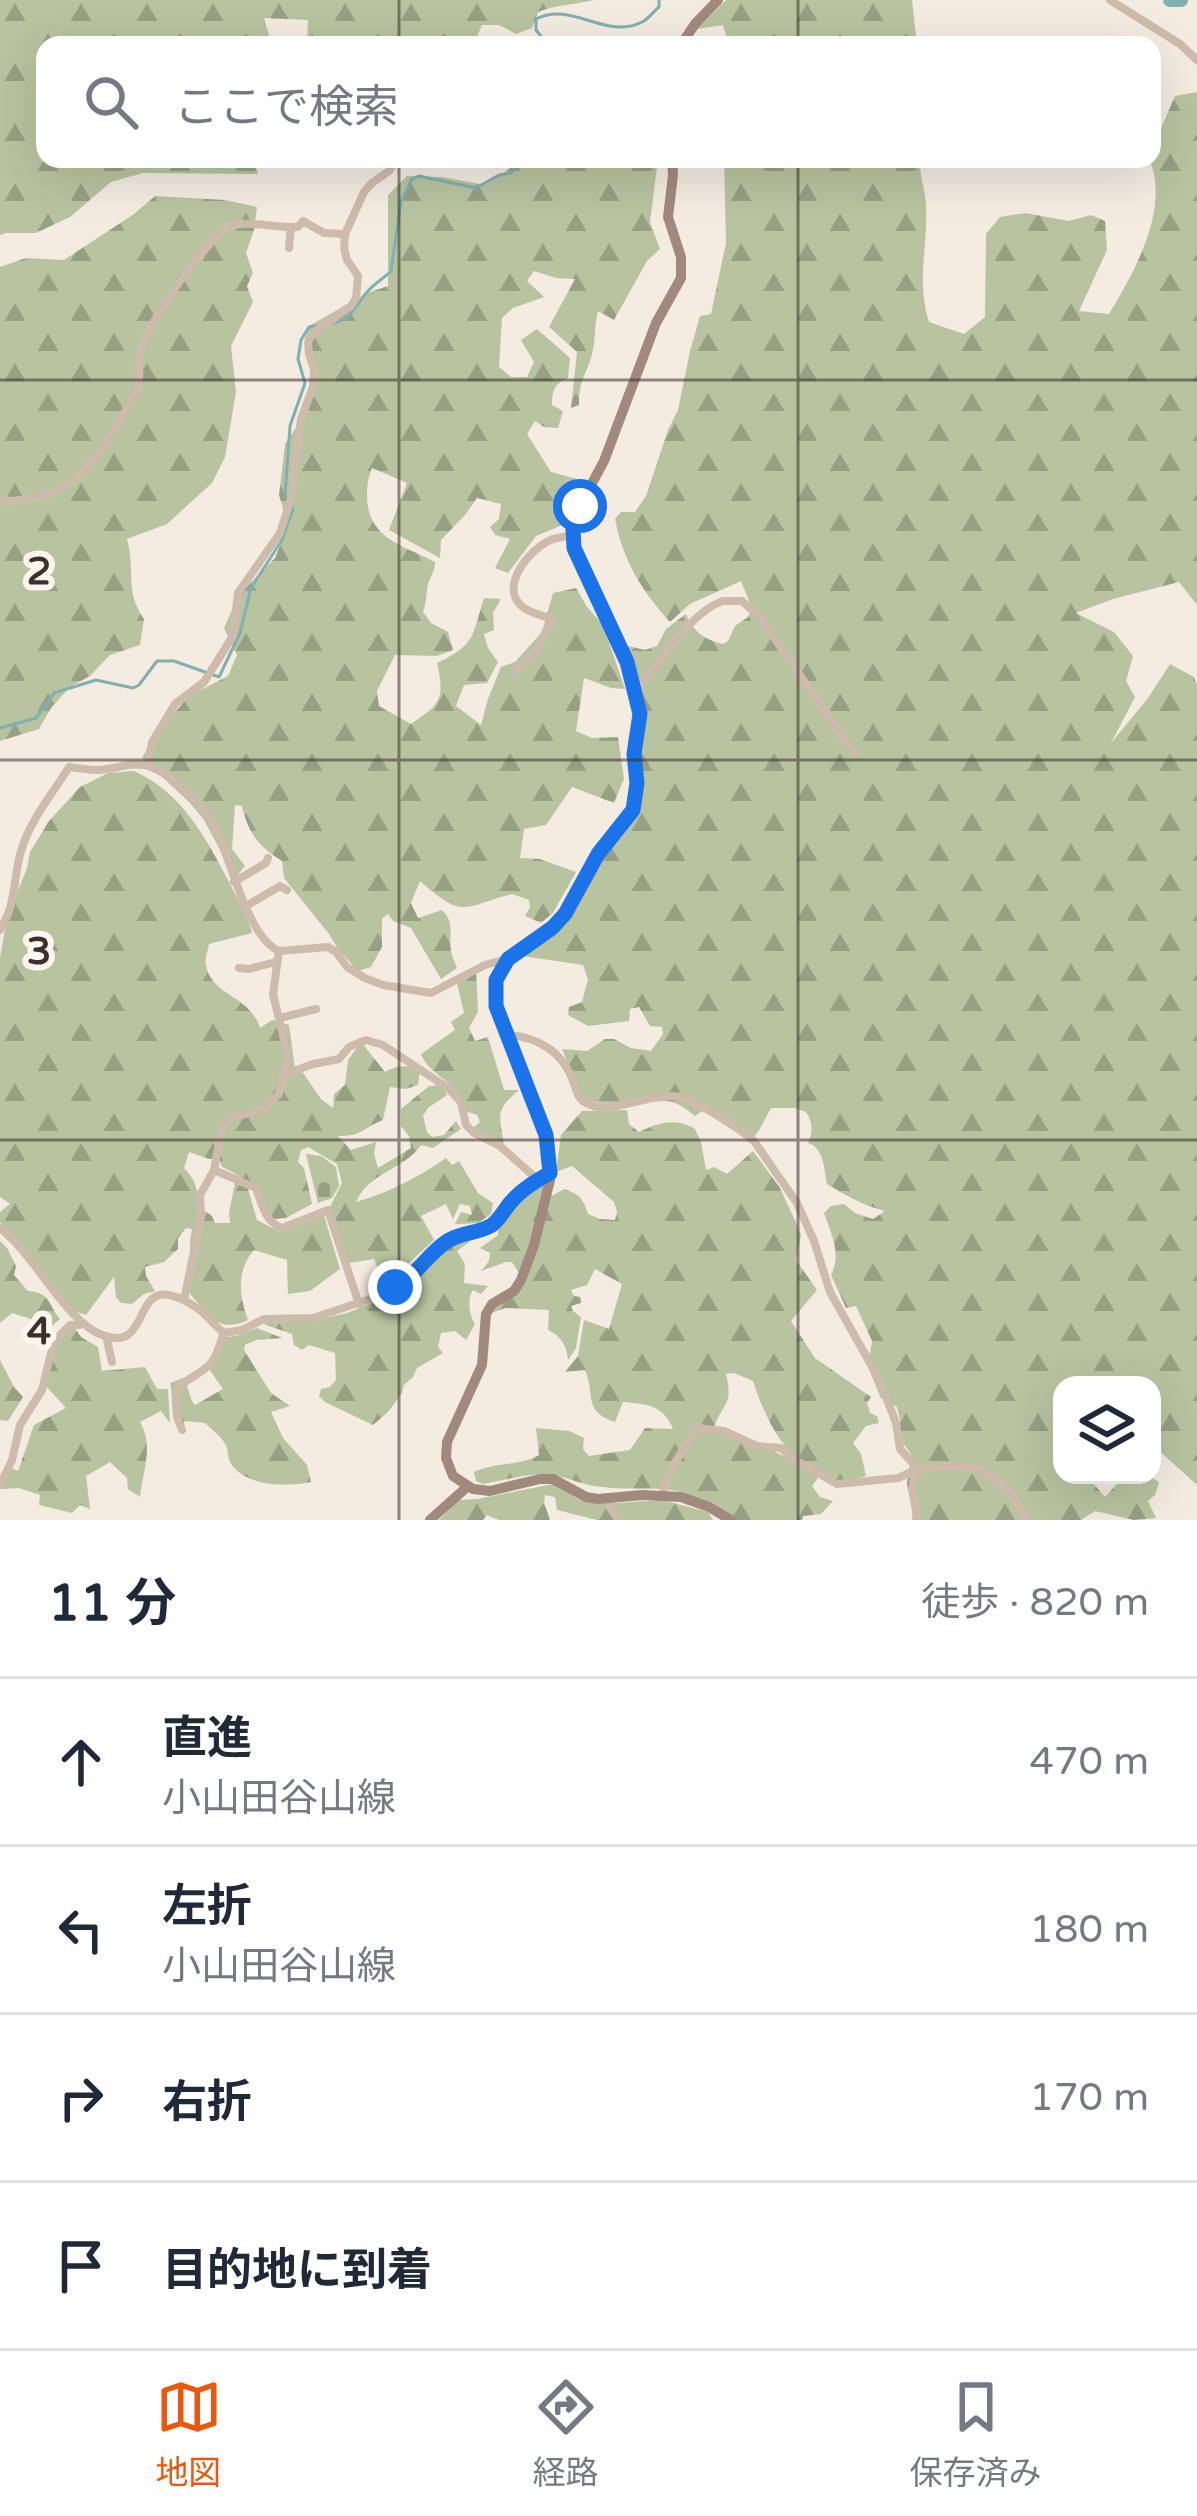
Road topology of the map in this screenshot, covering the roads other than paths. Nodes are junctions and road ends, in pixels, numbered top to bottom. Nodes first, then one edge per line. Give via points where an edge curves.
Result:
1 (718, 0) edge
2 (1110, 0) edge
3 (687, 36) edge
4 (1197, 60) edge
5 (391, 168) edge
6 (673, 168) edge
7 (291, 227) junction
8 (345, 234) junction
9 (289, 248) dead end
10 (0, 501) edge
11 (572, 535) junction
12 (515, 671) dead end
13 (637, 693) junction
14 (854, 754) dead end
15 (148, 765) junction
16 (268, 858) dead end
17 (234, 881) junction
18 (287, 890) dead end
19 (247, 906) junction
20 (0, 930) edge
21 (250, 952) dead end
22 (277, 957) junction
23 (508, 959) junction
24 (239, 968) dead end
25 (252, 968) junction
26 (316, 1009) dead end
27 (280, 1018) junction
28 (508, 1035) junction
29 (283, 1075) junction
30 (214, 1170) junction
31 (550, 1173) junction
32 (538, 1180) junction
33 (0, 1228) edge
34 (184, 1300) junction
35 (360, 1304) junction
36 (80, 1325) junction
37 (224, 1333) junction
38 (106, 1336) junction
39 (112, 1362) dead end
40 (182, 1430) dead end
41 (918, 1469) junction
42 (0, 1485) edge
43 (467, 1487) junction
44 (662, 1495) junction
45 (608, 1500) junction
46 (430, 1520) edge
47 (619, 1520) edge
48 (731, 1520) edge
49 (916, 1520) edge
50 (1026, 1520) edge

1 - 3 main road
2 - 4 street
5 - 8 street via 364,192
6 - 11 main road via 668,217 681,278
7 - 8 street via 303,220
7 - 9 street
7 - 10 street via 234,224 219,234 155,320 140,354 137,391 88,469 48,495
8 - 15 street via 359,288 351,307 308,341 313,387 280,533 238,592 233,636 204,682 175,704
11 - 12 street via 554,538 519,568 515,597 552,619 536,652
11 - 13 main road
13 - 14 street via 698,618 723,601 742,601
13 - 23 main road via 633,810 565,914
15 - 17 street via 208,816
15 - 20 street via 69,766 30,828
16 - 17 street
17 - 19 street
18 - 19 street via 280,886
19 - 22 street
21 - 25 street
22 - 23 street via 328,947 383,986 431,992
22 - 25 street
22 - 27 street
23 - 28 main road via 495,990
24 - 25 street
26 - 27 street
27 - 29 street
28 - 31 main road via 546,1135
28 - 41 street via 545,1045 563,1060 590,1105 687,1097 754,1141 805,1220 830,1292 879,1379 900,1449
29 - 30 street via 272,1104 222,1127
29 - 32 street via 339,1059 366,1040 382,1046 448,1088 474,1133
30 - 34 street via 200,1195
30 - 35 street via 256,1188 267,1216 282,1228 328,1210
31 - 32 street
31 - 43 main road via 521,1280 486,1314 482,1365 447,1442 450,1470
32 - 35 street via 496,1223 456,1236 403,1283
33 - 36 street
34 - 37 street
34 - 38 street via 153,1296 134,1332
35 - 37 street via 313,1318 264,1318
36 - 38 street
36 - 42 street via 54,1341
37 - 40 street via 208,1367 177,1389
38 - 39 street
41 - 44 street via 837,1484 781,1448 697,1428 668,1469
41 - 49 street via 910,1494
41 - 50 street via 965,1466 995,1476
43 - 45 main road via 490,1491 553,1479
43 - 46 main road
44 - 45 main road
44 - 48 main road
45 - 47 street

